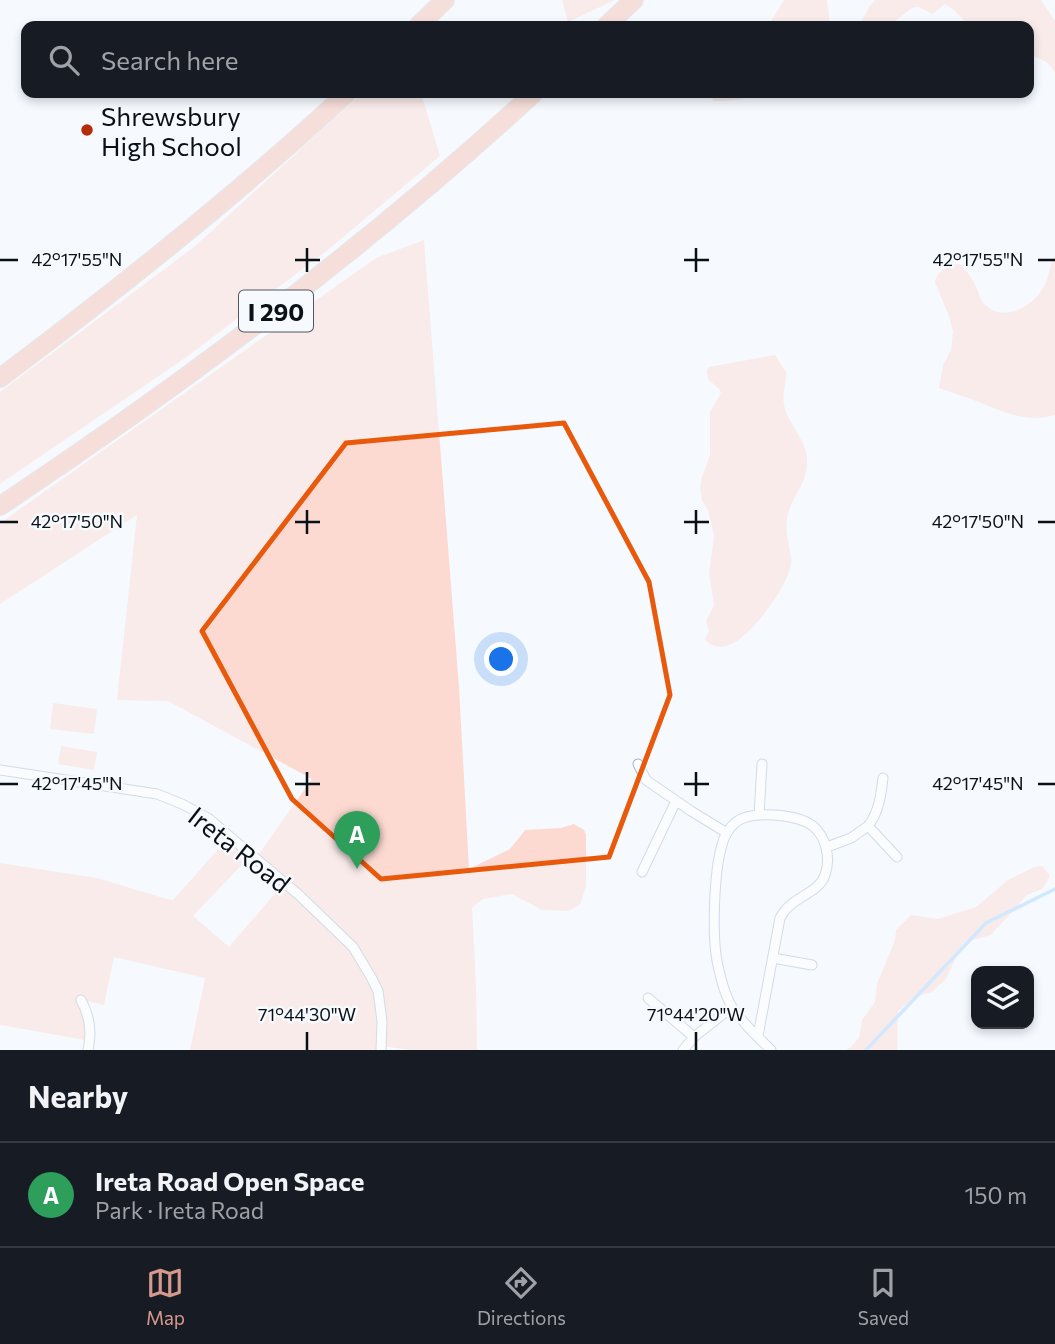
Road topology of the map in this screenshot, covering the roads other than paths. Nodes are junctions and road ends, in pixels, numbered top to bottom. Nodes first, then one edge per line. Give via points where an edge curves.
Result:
1 (445, 0) edge
2 (634, 0) edge
3 (423, 21) edge
4 (611, 21) edge
5 (341, 98) edge
6 (528, 98) edge
7 (0, 378) edge
8 (0, 506) edge
9 (638, 764) dead end
10 (762, 764) dead end
11 (0, 770) edge
12 (883, 778) dead end
13 (676, 801) junction
14 (760, 815) junction
15 (868, 826) junction
16 (727, 833) junction
17 (827, 847) junction
18 (897, 857) dead end
19 (642, 872) dead end
20 (773, 958) junction
21 (812, 965) dead end
22 (648, 998) dead end
23 (81, 1000) dead end
24 (732, 1007) junction
25 (694, 1037) junction
26 (758, 1037) junction
27 (88, 1050) edge
28 (381, 1050) edge
29 (682, 1050) edge
30 (771, 1050) edge

1 - 3 highway
2 - 4 highway
5 - 7 highway via 181,238
6 - 8 highway, I 290 via 309,285 94,444
9 - 13 street via 646,780
10 - 14 street
11 - 28 street, Ireta Road via 157,794 208,818 353,947 378,991
12 - 15 street via 877,811
13 - 16 street
13 - 19 street
14 - 16 street via 737,821
14 - 17 street via 804,821 818,831
15 - 17 street
15 - 18 street
16 - 24 street via 719,856 715,942
17 - 20 street via 826,873 820,883 794,900 780,918
20 - 21 street
20 - 26 street
22 - 25 street
23 - 27 street via 89,1022
24 - 25 street
24 - 26 street
25 - 29 street
26 - 30 street

